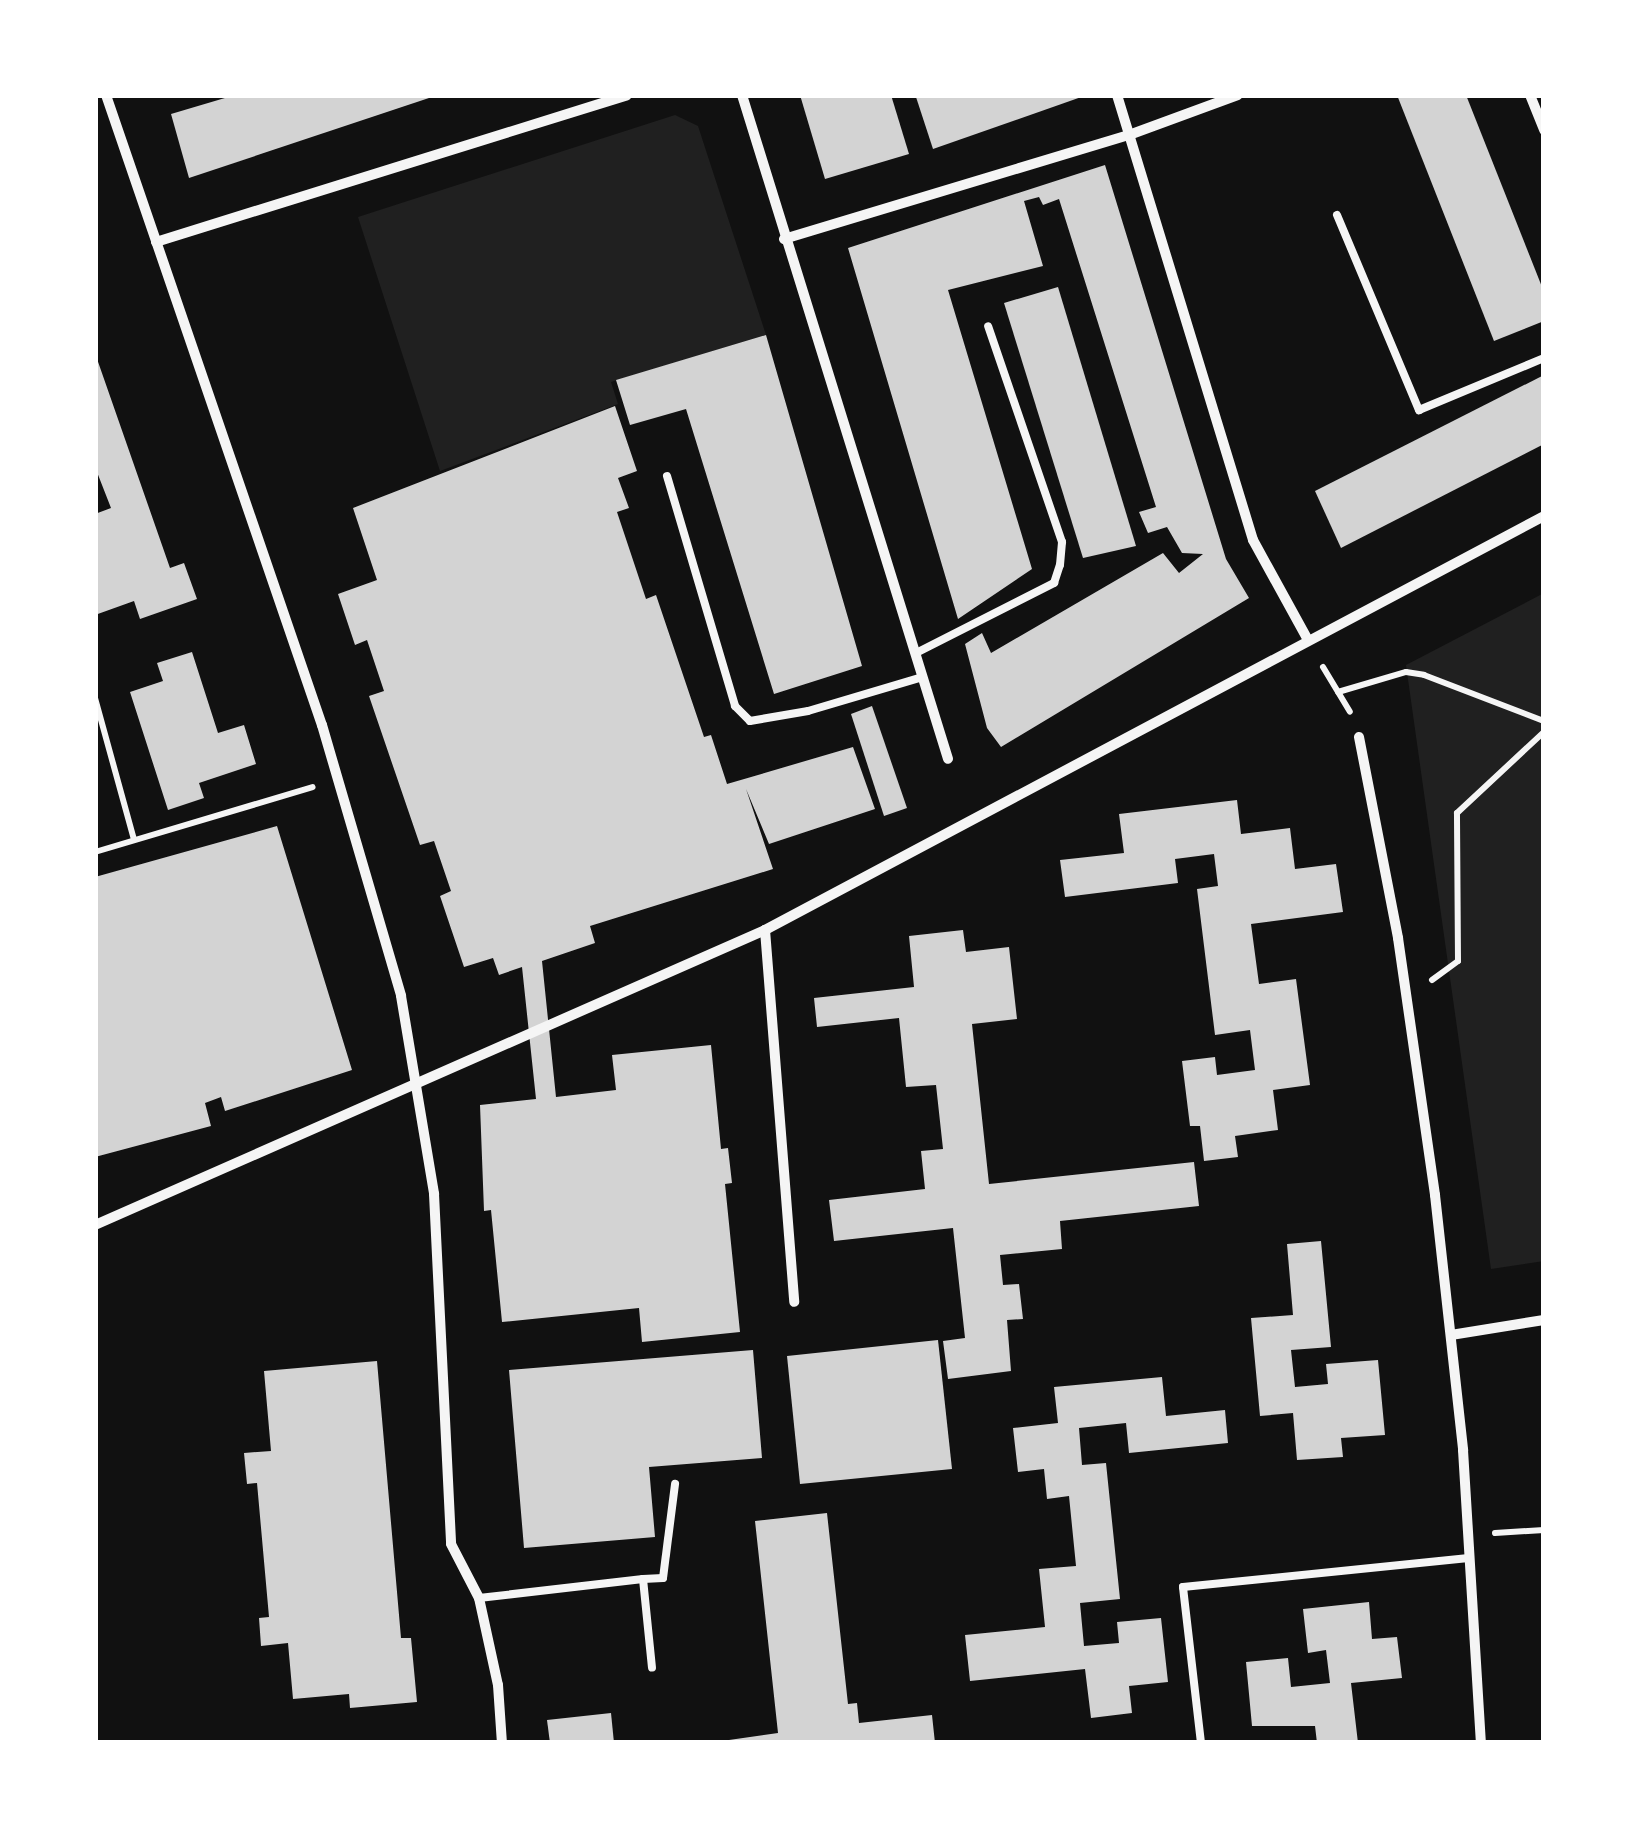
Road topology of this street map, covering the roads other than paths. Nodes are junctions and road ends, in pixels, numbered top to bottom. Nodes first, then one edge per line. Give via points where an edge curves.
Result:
1 (106, 95) edge
2 (627, 95) edge
3 (742, 95) edge
4 (1116, 95) edge
5 (1238, 95) edge
6 (1530, 95) edge
7 (1544, 130) edge
8 (1129, 135) junction
9 (1338, 216) dead end
10 (784, 239) junction
11 (156, 242) junction
12 (988, 326) dead end
13 (1544, 358) edge
14 (667, 476) dead end
15 (1544, 516) edge
16 (1308, 640) junction
17 (916, 653) junction
18 (922, 677) junction
19 (1359, 736) road end
20 (948, 759) dead end
21 (765, 930) junction
22 (418, 1086) junction
23 (95, 1225) edge
24 (794, 1302) dead end
25 (1544, 1320) edge
26 (1451, 1335) junction
27 (675, 1484) dead end
28 (1470, 1558) junction
29 (643, 1579) junction
30 (479, 1598) junction
31 (652, 1668) dead end
32 (502, 1743) edge
33 (1201, 1743) edge
34 (1481, 1743) edge

1 - 11 street
2 - 11 street
3 - 10 street
4 - 8 street
5 - 8 street
6 - 7 street
8 - 10 street
8 - 16 street via 1253,540
9 - 13 lane via 1419,410
10 - 17 street
11 - 22 street via 338,779 401,996
12 - 17 lane via 1062,542 1060,565 1054,583
14 - 18 lane via 735,706 750,721 808,712
15 - 16 street
16 - 21 street
17 - 18 street
18 - 20 street
19 - 26 street via 1407,998
21 - 22 street
21 - 24 street
22 - 23 street
22 - 30 street via 434,1194 451,1544
25 - 26 street
26 - 28 street
27 - 29 lane via 663,1578
28 - 33 lane via 1184,1587
28 - 34 street
29 - 30 lane
29 - 31 lane
30 - 32 street via 498,1685

